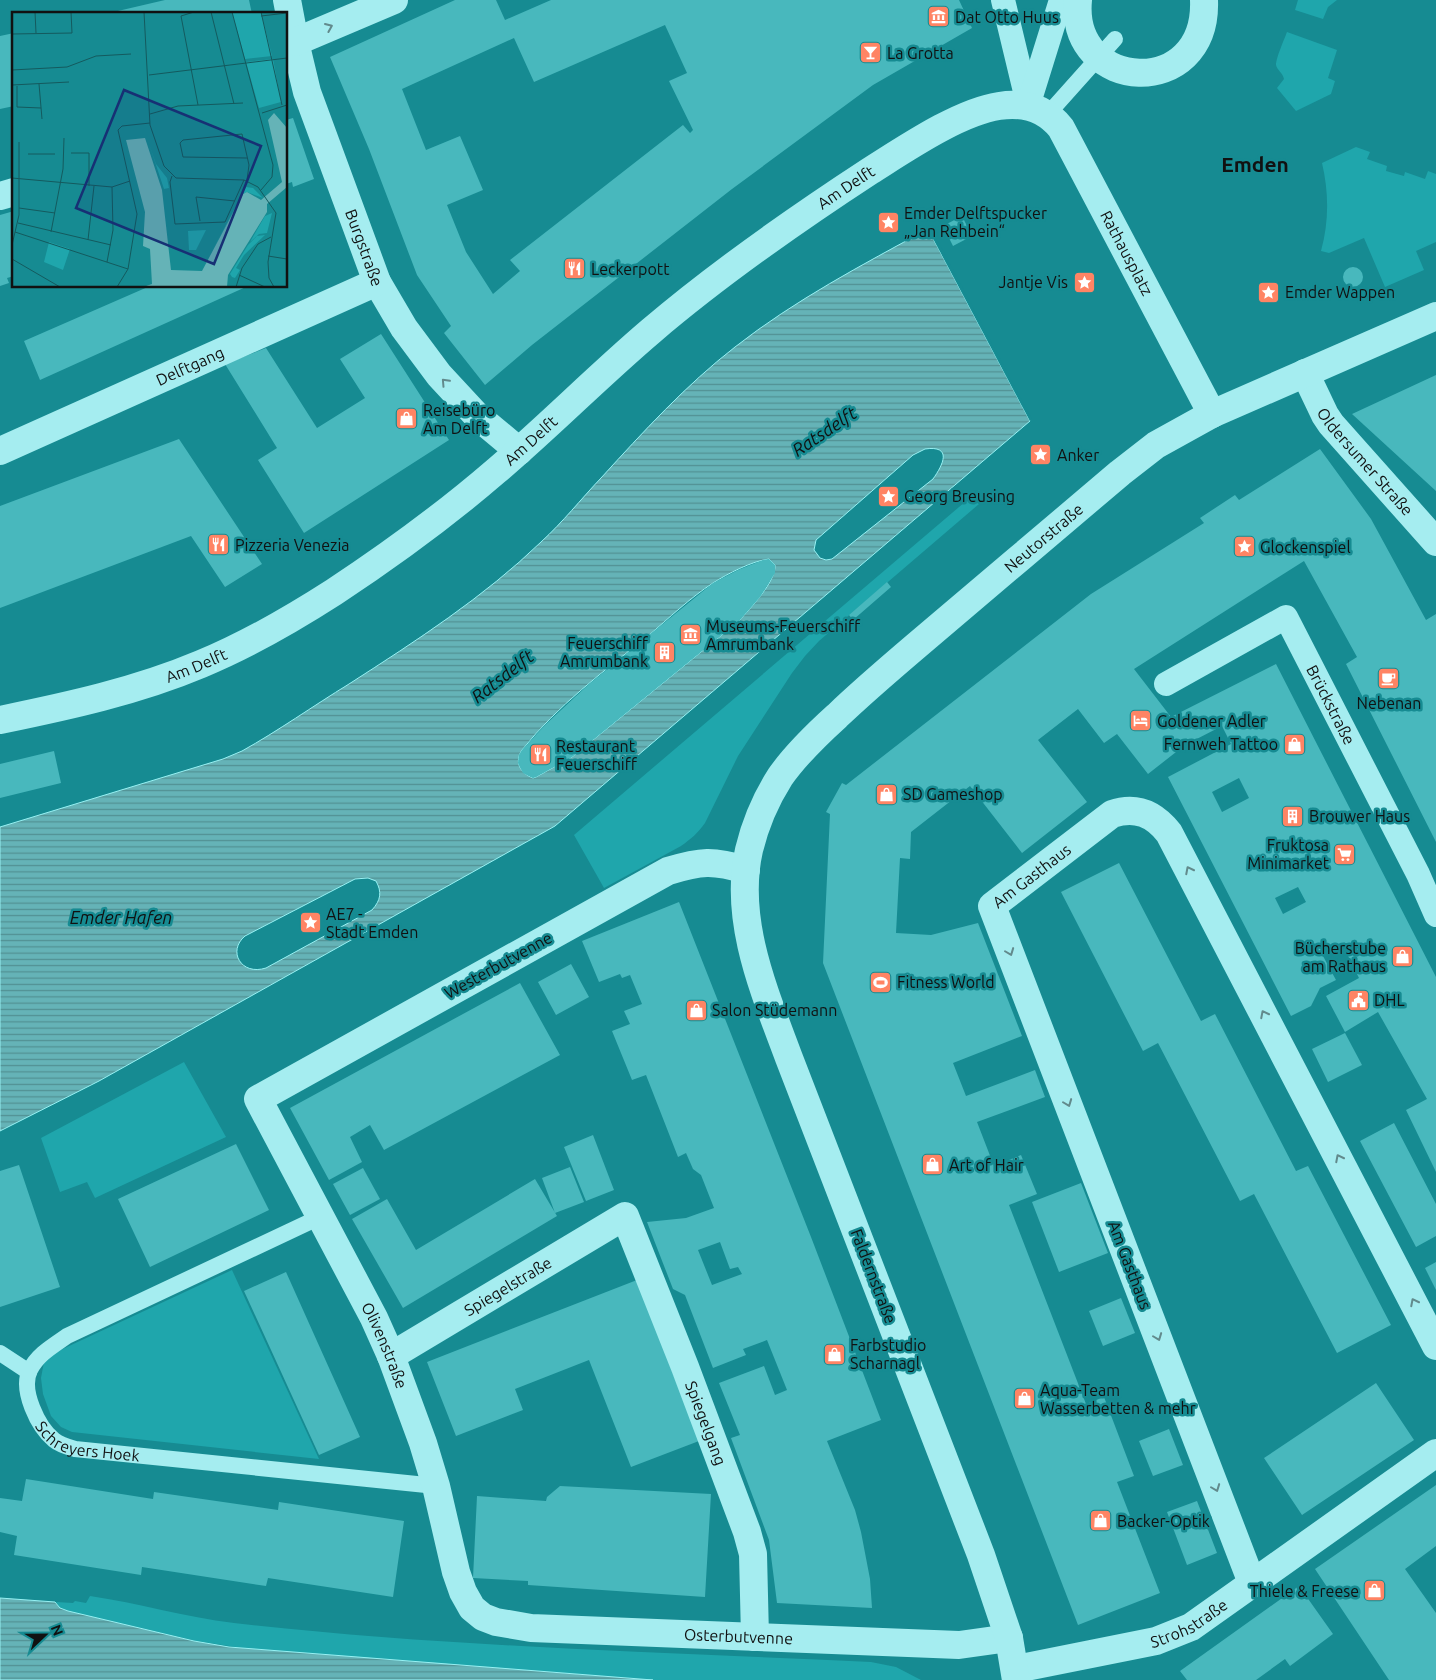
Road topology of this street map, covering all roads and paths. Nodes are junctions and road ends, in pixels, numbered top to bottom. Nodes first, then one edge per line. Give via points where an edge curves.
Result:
1 (287, 0) edge
2 (394, 0) edge
3 (1003, 0) edge
4 (1061, 0) edge
5 (1078, 0) edge
6 (1204, 0) edge
7 (295, 42) junction
8 (1107, 48) junction
9 (297, 96) edge
10 (1038, 110) junction
11 (377, 282) junction
12 (1436, 316) edge
13 (1316, 368) junction
14 (1212, 414) junction
15 (0, 451) edge
16 (519, 451) junction
17 (1436, 542) edge
18 (1166, 684) dead end
19 (0, 720) edge
20 (746, 870) junction
21 (1436, 915) edge
22 (258, 1099) joint
23 (625, 1216) joint
24 (320, 1217) junction
25 (1436, 1346) edge
26 (0, 1353) edge
27 (391, 1356) junction
28 (28, 1372) junction
29 (1436, 1453) edge
30 (436, 1486) junction
31 (1252, 1582) junction
32 (472, 1608) joint
33 (755, 1637) junction
34 (1009, 1638) junction
35 (1016, 1675) edge

1 - 7 street, Burgstraße
7 -> 2 street
3 - 10 street
4 - 10 street
5 - 8 street via 1081,31 1090,48
6 - 8 street via 1200,35 1190,51 1171,66 1154,72 1133,73 1118,69
7 - 9 street, Burgstraße
8 - 10 lane
9 - 11 street, Burgstraße
10 - 14 street, Rathausplatz via 1055,120 1066,136
10 - 16 street, Am Delft via 998,106 962,118 899,153 815,207 651,331
11 - 15 street, Delftgang
16 -> 11 street, Burgstraße via 477,416 439,375 404,328
12 - 13 street, Neutorstraße
13 - 14 street, Neutorstraße
13 - 17 street, Oldersumer Straße via 1325,416
14 - 20 street, Neutorstraße via 1171,436 1120,473 882,675 813,739 780,777 770,796 761,814
16 - 19 street, Am Delft via 457,503 370,567 235,649 141,685
18 - 21 street, Brückstraße via 1286,617
20 - 22 street, Westerbutvenne via 703,862 668,871
20 - 34 street, Faldernstraße via 749,930 773,1015 977,1546
22 - 24 street, Olivenstraße
23 - 27 street, Spiegelstraße
23 - 33 street, Spiegelgang via 747,1532 752,1554
24 - 27 street, Olivenstraße
24 - 28 lane via 67,1336 46,1350
25 -> 31 street, Am Gasthaus via 1162,824 1136,811 1112,814 992,906
26 - 28 lane
27 - 30 street, Olivenstraße
28 - 30 lane, Schreyers Hoek via 29,1397 41,1427 63,1446
29 - 31 street, Strohstraße
30 - 32 street, Olivenstraße via 456,1572
31 - 35 street, Strohstraße via 1191,1627 1172,1636
32 - 33 street, Osterbutvenne via 496,1622 531,1628
33 - 34 street, Osterbutvenne via 959,1645
34 - 35 street, Faldernstraße

